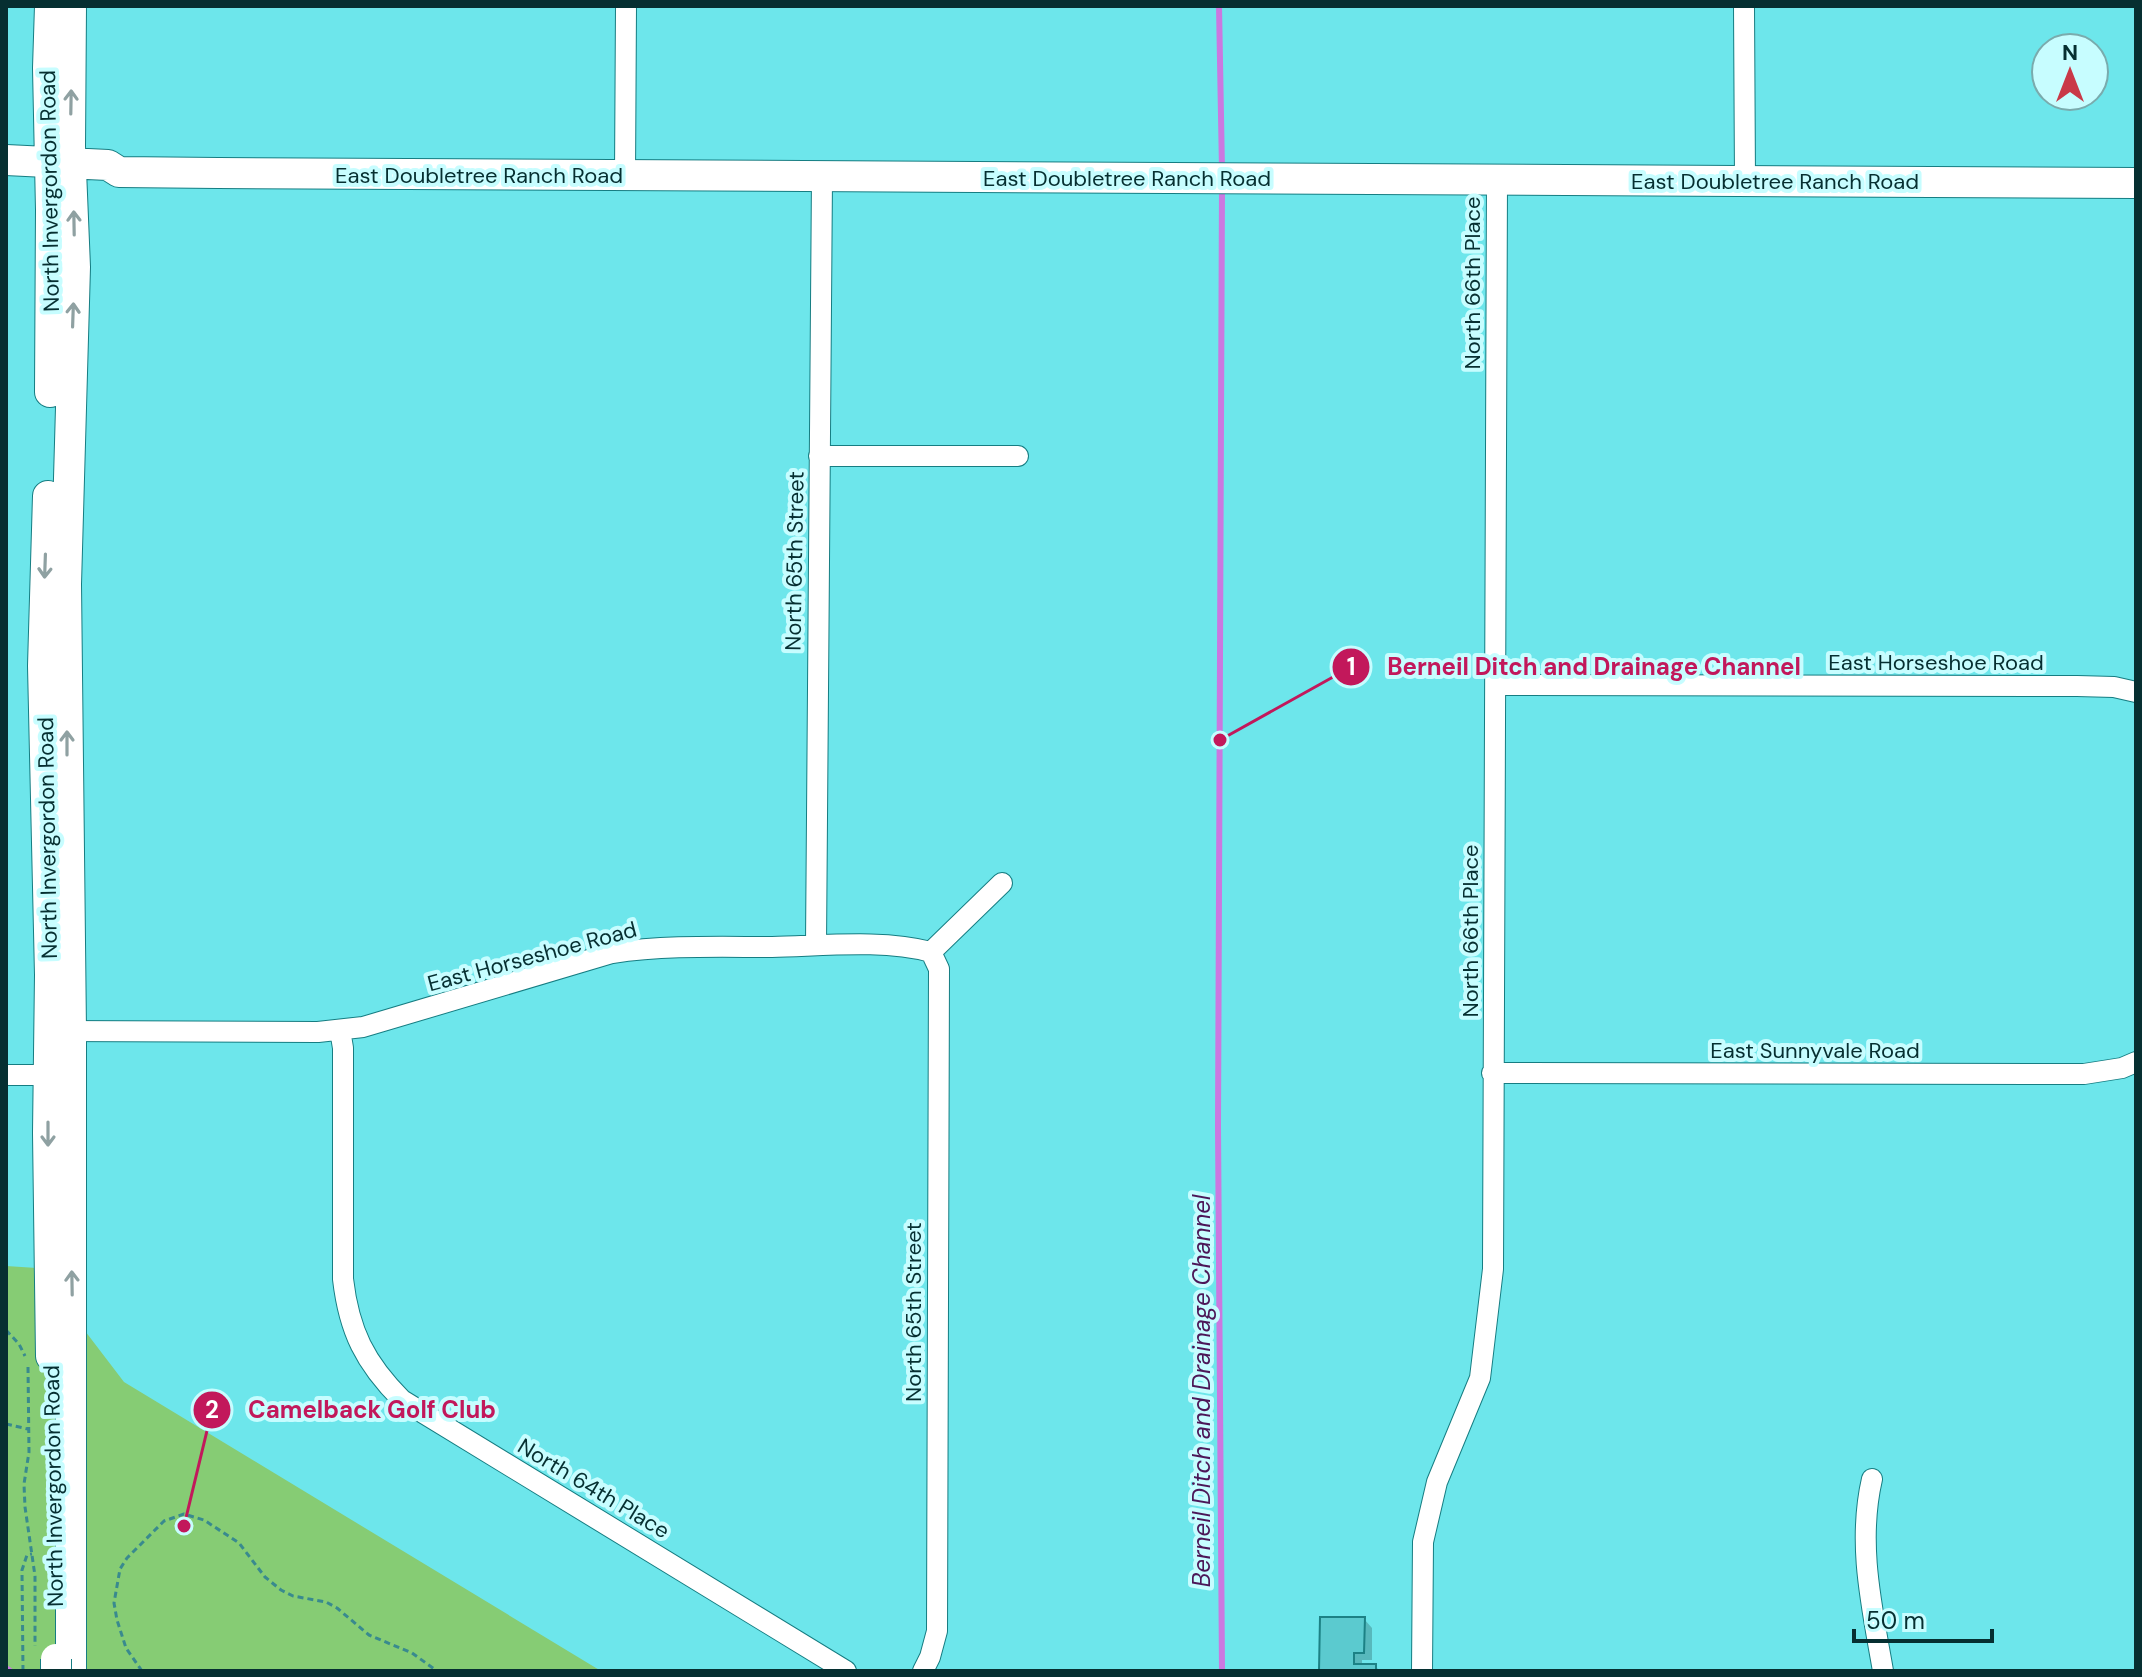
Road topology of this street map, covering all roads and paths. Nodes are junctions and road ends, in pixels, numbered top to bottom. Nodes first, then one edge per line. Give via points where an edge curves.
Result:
1 (50, 6) edge
2 (71, 6) edge
3 (626, 6) edge
4 (1744, 6) edge
5 (6, 160) edge
6 (60, 171) junction
7 (625, 175) junction
8 (822, 177) junction
9 (1497, 180) junction
10 (6, 181) edge
11 (1745, 181) junction
12 (2136, 183) edge
13 (819, 456) junction
14 (1018, 456) dead end
15 (1496, 685) junction
16 (2136, 692) edge
17 (1002, 883) dead end
18 (816, 945) junction
19 (931, 952) junction
20 (340, 1030) junction
21 (60, 1031) junction
22 (2136, 1062) edge
23 (1492, 1073) junction
24 (6, 1075) edge
25 (60, 1075) junction
26 (6, 1330) edge
27 (6, 1424) edge
28 (28, 1429) junction
29 (1872, 1479) dead end
30 (32, 1554) junction
31 (58, 1665) edge
32 (23, 1671) edge
33 (142, 1671) edge
34 (437, 1671) edge
35 (522, 1671) edge
36 (539, 1671) edge
37 (846, 1671) edge
38 (923, 1671) edge
39 (1422, 1671) edge
40 (1883, 1671) edge

1 - 6 main road, North Invergordon Road via 48,68
6 -> 2 main road, North Invergordon Road
3 - 7 street
4 - 11 street
5 - 6 main road, East Doubletree Ranch Road
6 - 7 main road, East Doubletree Ranch Road via 108,165 119,172
6 - 10 main road, East Doubletree Ranch Road
6 - 21 main road, North Invergordon Road via 66,584 55,685
7 - 8 main road, East Doubletree Ranch Road
8 - 9 main road, East Doubletree Ranch Road
8 - 13 street, North 65th Street
9 - 11 main road, East Doubletree Ranch Road
9 - 15 street, North 66th Place
11 - 12 main road, East Doubletree Ranch Road
13 - 14 street
13 - 18 street, North 65th Street
15 - 16 street, East Horseshoe Road via 2061,686
15 - 23 street, North 66th Place
17 - 19 street
18 - 19 street, East Horseshoe Road
18 - 20 street, East Horseshoe Road via 676,946 612,953
19 - 38 street, North 65th Street via 939,969 937,1631
20 - 21 street, East Horseshoe Road
20 - 37 street, North 64th Place via 343,1279 353,1328 380,1378 402,1400
21 - 25 main road, North Invergordon Road
22 - 23 street, East Sunnyvale Road via 2084,1074
23 - 39 street, North 66th Place via 1492,1284 1480,1378 1437,1482 1423,1542
24 - 25 street
25 - 31 main road, North Invergordon Road via 48,1188
26 - 28 path via 27,1358
27 - 28 path
28 - 30 path via 25,1507
29 - 40 street via 1865,1508 1866,1574
30 - 31 path
30 - 32 path via 22,1570
33 - 34 path via 126,1648 114,1603 120,1569 164,1521 184,1514 204,1520 239,1543 281,1590 326,1602 369,1635 412,1653
35 - 36 path

